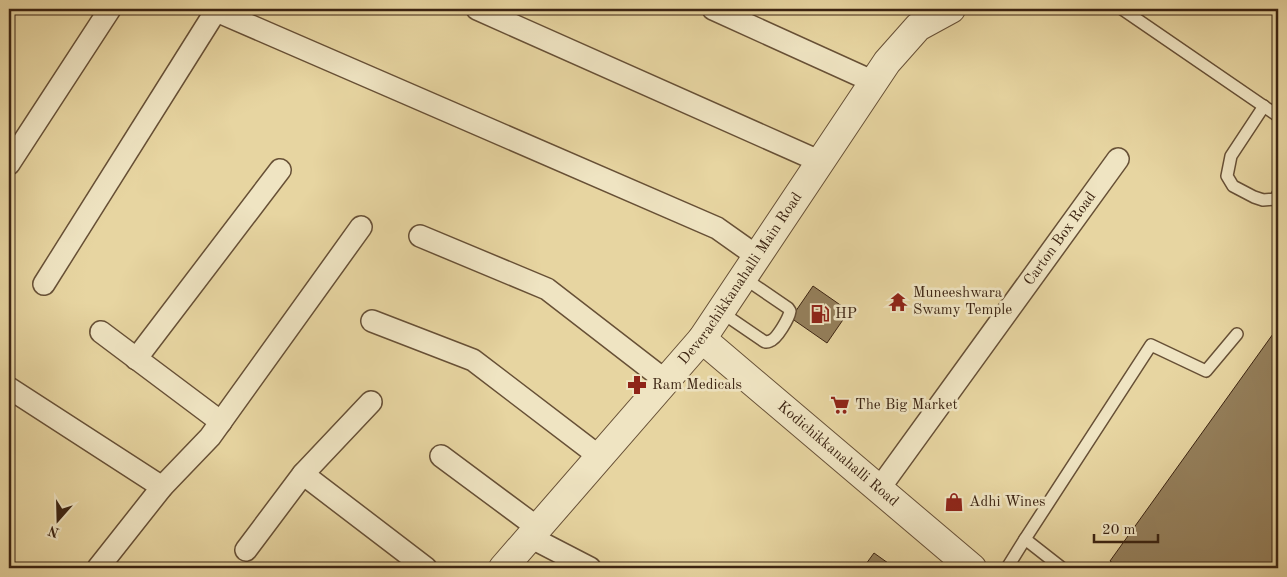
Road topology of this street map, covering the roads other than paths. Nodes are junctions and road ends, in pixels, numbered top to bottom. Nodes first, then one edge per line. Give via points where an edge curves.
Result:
1 (110, 9) edge
2 (215, 9) edge
3 (478, 9) edge
4 (713, 9) edge
5 (951, 9) edge
6 (1122, 9) edge
7 (874, 82) junction
8 (1264, 106) junction
9 (1278, 116) edge
10 (1118, 159) dead end
11 (821, 162) junction
12 (9, 164) edge
13 (280, 170) dead end
14 (1278, 194) edge
15 (362, 226) dead end
16 (420, 236) dead end
17 (751, 267) junction
18 (44, 284) dead end
19 (721, 312) junction
20 (372, 321) dead end
21 (101, 332) dead end
22 (1237, 334) dead end
23 (702, 339) junction
24 (136, 359) junction
25 (666, 381) junction
26 (9, 388) edge
27 (371, 402) dead end
28 (221, 422) junction
29 (441, 456) dead end
30 (600, 457) junction
31 (303, 474) junction
32 (162, 487) junction
33 (879, 489) junction
34 (534, 533) junction
35 (1025, 539) junction
36 (246, 550) dead end
37 (98, 568) edge
38 (426, 568) edge
39 (503, 568) edge
40 (590, 568) edge
41 (972, 568) edge
42 (1007, 568) edge
43 (1062, 568) edge

1 - 12 street
2 - 17 street via 717,228
2 - 18 street
3 - 11 street
4 - 7 street
5 - 7 street, Deverachikkanahalli Main Road via 918,27
6 - 8 lane
7 - 11 street, Deverachikkanahalli Main Road
8 - 9 lane
8 - 14 lane via 1231,156 1227,176 1233,186 1254,197 1263,200 1275,198
10 - 33 street, Carton Box Road
11 - 17 street, Deverachikkanahalli Main Road
13 - 24 street
15 - 28 street
16 - 25 street via 547,289
17 - 19 street, Deverachikkanahalli Main Road
17 - 19 lane via 788,308 789,317 772,341 767,342
19 - 23 street, Deverachikkanahalli Main Road
20 - 30 street via 473,360
21 - 24 street
22 - 35 lane via 1206,371 1152,345
23 - 25 street, Deverachikkanahalli Main Road
23 - 33 street, Kodichikkanahalli Road
24 - 28 street
25 - 30 street, Deverachikkanahalli Main Road
26 - 32 street
27 - 31 street
28 - 32 street
29 - 34 street
30 - 34 street, Deverachikkanahalli Main Road
31 - 36 street
31 - 38 street
32 - 37 street
33 - 41 street, Kodichikkanahalli Road
34 - 39 street, Deverachikkanahalli Main Road
34 - 40 street
35 - 42 lane
35 - 43 lane

